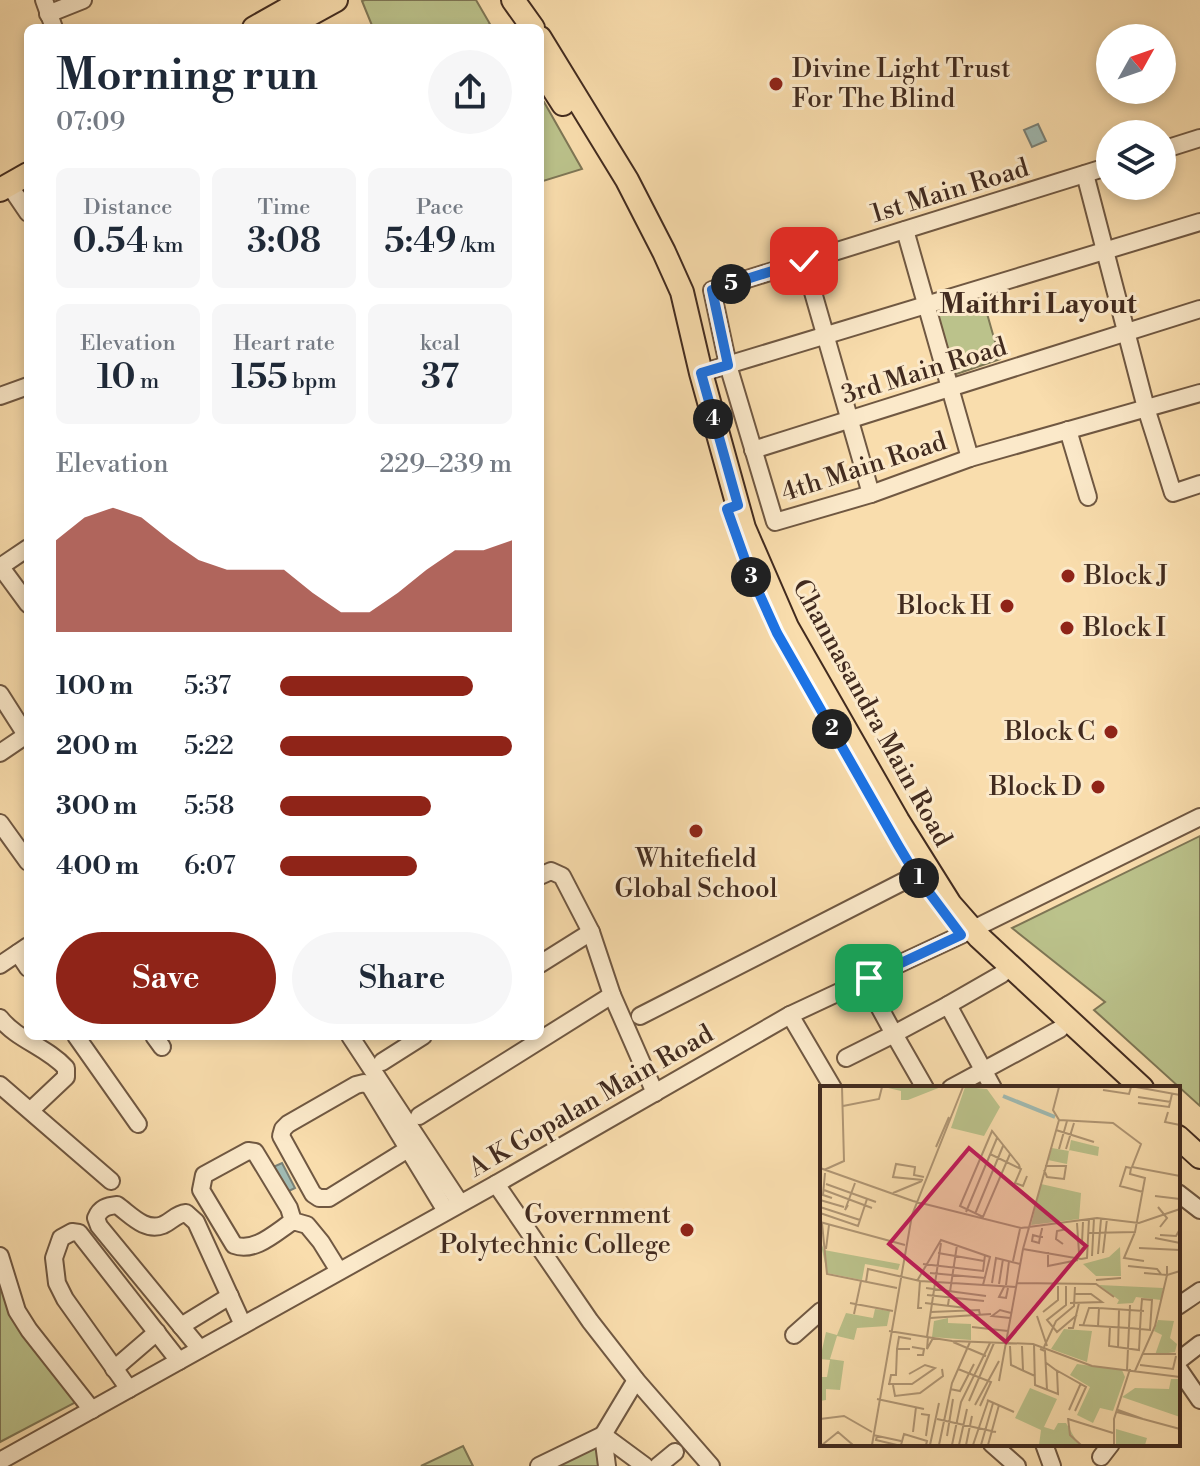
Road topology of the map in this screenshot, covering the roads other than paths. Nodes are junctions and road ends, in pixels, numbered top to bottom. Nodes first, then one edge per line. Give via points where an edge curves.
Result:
1 (83, 0) edge
2 (304, 0) edge
3 (336, 0) edge
4 (497, 0) edge
5 (513, 0) edge
6 (49, 14) edge
7 (261, 24) edge
8 (292, 24) edge
9 (512, 24) edge
10 (530, 24) edge
11 (544, 45) edge
12 (544, 74) edge
13 (1200, 138) edge
14 (1176, 146) edge
15 (24, 162) edge
16 (1096, 170) edge
17 (1085, 174) junction
18 (9, 181) edge
19 (24, 206) edge
20 (1200, 222) edge
21 (905, 230) junction
22 (1105, 251) junction
23 (804, 261) junction
24 (712, 290) joint
25 (675, 293) junction
26 (927, 305) junction
27 (1200, 309) edge
28 (1127, 332) junction
29 (825, 336) junction
30 (717, 369) junction
31 (24, 387) edge
32 (950, 388) junction
33 (1200, 393) edge
34 (0, 396) edge
35 (1146, 408) junction
36 (850, 420) junction
37 (1068, 430) junction
38 (753, 450) junction
39 (970, 458) junction
40 (1200, 484) edge
41 (871, 494) junction
42 (1088, 497) dead end
43 (732, 507) junction
44 (24, 551) edge
45 (0, 567) edge
46 (24, 599) edge
47 (0, 694) edge
48 (24, 731) edge
49 (24, 738) edge
50 (0, 753) edge
51 (1200, 817) edge
52 (0, 823) edge
53 (24, 856) edge
54 (546, 874) edge
55 (916, 875) junction
56 (591, 932) junction
57 (967, 932) junction
58 (544, 961) edge
59 (1002, 974) junction
60 (612, 995) junction
61 (876, 1001) dead end
62 (948, 1005) junction
63 (790, 1015) junction
64 (640, 1016) dead end
65 (0, 1018) edge
66 (1060, 1029) junction
67 (894, 1034) junction
68 (24, 1038) edge
69 (544, 1038) edge
70 (28, 1040) edge
71 (79, 1040) edge
72 (352, 1040) edge
73 (417, 1040) edge
74 (540, 1040) edge
75 (846, 1058) dead end
76 (382, 1062) dead end
77 (984, 1071) junction
78 (0, 1085) edge
79 (832, 1086) edge
80 (924, 1086) edge
81 (955, 1086) edge
82 (992, 1086) edge
83 (1123, 1086) edge
84 (1140, 1086) edge
85 (655, 1093) junction
86 (31, 1110) junction
87 (419, 1116) dead end
88 (1180, 1122) edge
89 (138, 1124) dead end
90 (1180, 1139) edge
91 (1200, 1139) edge
92 (408, 1149) junction
93 (1200, 1157) edge
94 (106, 1176) dead end
95 (496, 1184) junction
96 (1180, 1195) edge
97 (453, 1207) junction
98 (1200, 1210) edge
99 (293, 1221) junction
100 (0, 1256) edge
101 (339, 1271) junction
102 (1200, 1291) edge
103 (230, 1296) junction
104 (1180, 1305) edge
105 (820, 1313) edge
106 (243, 1325) junction
107 (181, 1326) junction
108 (157, 1332) junction
109 (794, 1335) dead end
110 (1200, 1344) edge
111 (200, 1349) junction
112 (1180, 1359) edge
113 (179, 1361) junction
114 (114, 1369) junction
115 (1180, 1371) edge
116 (636, 1380) junction
117 (129, 1389) junction
118 (1200, 1400) edge
119 (92, 1410) junction
120 (603, 1435) junction
121 (994, 1446) edge
122 (1045, 1446) edge
123 (675, 1452) dead end
124 (0, 1461) edge
125 (539, 1466) edge
126 (607, 1466) edge
127 (645, 1466) edge
128 (658, 1466) edge
129 (711, 1466) edge
130 (1017, 1466) edge
131 (1052, 1466) edge

1 - 6 street
2 - 7 main road
3 - 8 main road
4 - 9 main road
5 - 10 main road
11 - 25 main road, Channasandra Main Road via 627,180 664,252
12 - 25 main road, Channasandra Main Road
13 - 14 street
15 - 18 main road
16 - 17 street, 1st Main Road
17 - 21 street, 1st Main Road
17 - 22 street
18 - 19 street
20 - 22 street
21 - 23 street, 1st Main Road
21 - 26 street
22 - 26 street
22 - 28 street
23 - 24 street, 1st Main Road
23 - 29 street
24 - 30 street, 4th Main Road
25 - 30 main road, Channasandra Main Road
25 - 43 main road, Channasandra Main Road via 707,442
26 - 29 street
26 - 32 street
27 - 28 street, 3rd Main Road
28 - 32 street, 3rd Main Road
28 - 35 street
29 - 30 street
29 - 36 street
30 - 38 street, 4th Main Road
30 - 43 main road, Channasandra Main Road
31 - 34 street
32 - 36 street, 3rd Main Road
32 - 39 street
33 - 35 street, 4th Main Road
35 - 37 street, 4th Main Road
35 - 40 street via 1173,493
36 - 38 street, 3rd Main Road
36 - 41 street
37 - 39 street, 4th Main Road
37 - 42 street
38 - 41 street, 4th Main Road via 775,522
39 - 41 street, 4th Main Road
43 - 55 main road, Channasandra Main Road via 749,571 777,633
43 - 57 main road, Channasandra Main Road via 787,627
44 - 45 street
45 - 46 street
47 - 48 street
49 - 50 street
51 - 57 street, A K Gopalan Main Road
52 - 53 street
54 - 56 street via 562,876
55 - 57 main road, Channasandra Main Road
55 - 64 street
56 - 58 street
56 - 60 street
57 - 59 main road, Channasandra Main Road
57 - 63 street, A K Gopalan Main Road
57 - 84 main road, Channasandra Main Road
59 - 62 street
59 - 66 main road, Channasandra Main Road
60 - 69 street
60 - 85 street
61 - 67 street
62 - 67 street
62 - 77 street
63 - 79 street
63 - 85 street, A K Gopalan Main Road
65 - 68 street
66 - 77 street
66 - 83 main road, Channasandra Main Road
67 - 75 street
67 - 80 street
70 - 86 street via 66,1068 66,1077
71 - 89 street
72 - 97 street
73 - 76 street
74 - 87 street
77 - 81 street
77 - 82 street
78 - 86 street
85 - 95 street, A K Gopalan Main Road
86 - 94 street
88 - 91 main road
90 - 93 main road
92 - 92 street via 364,1083 288,1124 281,1136 319,1198 329,1198
92 - 97 street
95 - 97 street, A K Gopalan Main Road
95 - 116 street
96 - 98 street
97 - 101 street, A K Gopalan Main Road
99 - 99 street via 255,1152 204,1175 201,1190 234,1245 251,1248
99 - 101 street via 307,1225
100 - 119 street via 17,1311
101 - 106 street, A K Gopalan Main Road
102 - 104 street
103 - 106 street
103 - 107 street
103 - 107 street via 196,1222 186,1213 151,1228 117,1205 105,1207 96,1218 99,1226
105 - 109 street
106 - 111 street, A K Gopalan Main Road
107 - 111 street
108 - 113 street
108 - 114 street
108 - 114 street via 79,1233 61,1238 54,1258 57,1283
110 - 112 street
111 - 113 street, A K Gopalan Main Road
113 - 117 street, A K Gopalan Main Road
114 - 117 street
115 - 118 street
116 - 120 street
116 - 129 street
117 - 119 street, A K Gopalan Main Road
119 - 124 street, A K Gopalan Main Road
120 - 125 street
120 - 126 street
120 - 127 street
121 - 130 street
122 - 131 street
123 - 128 street

